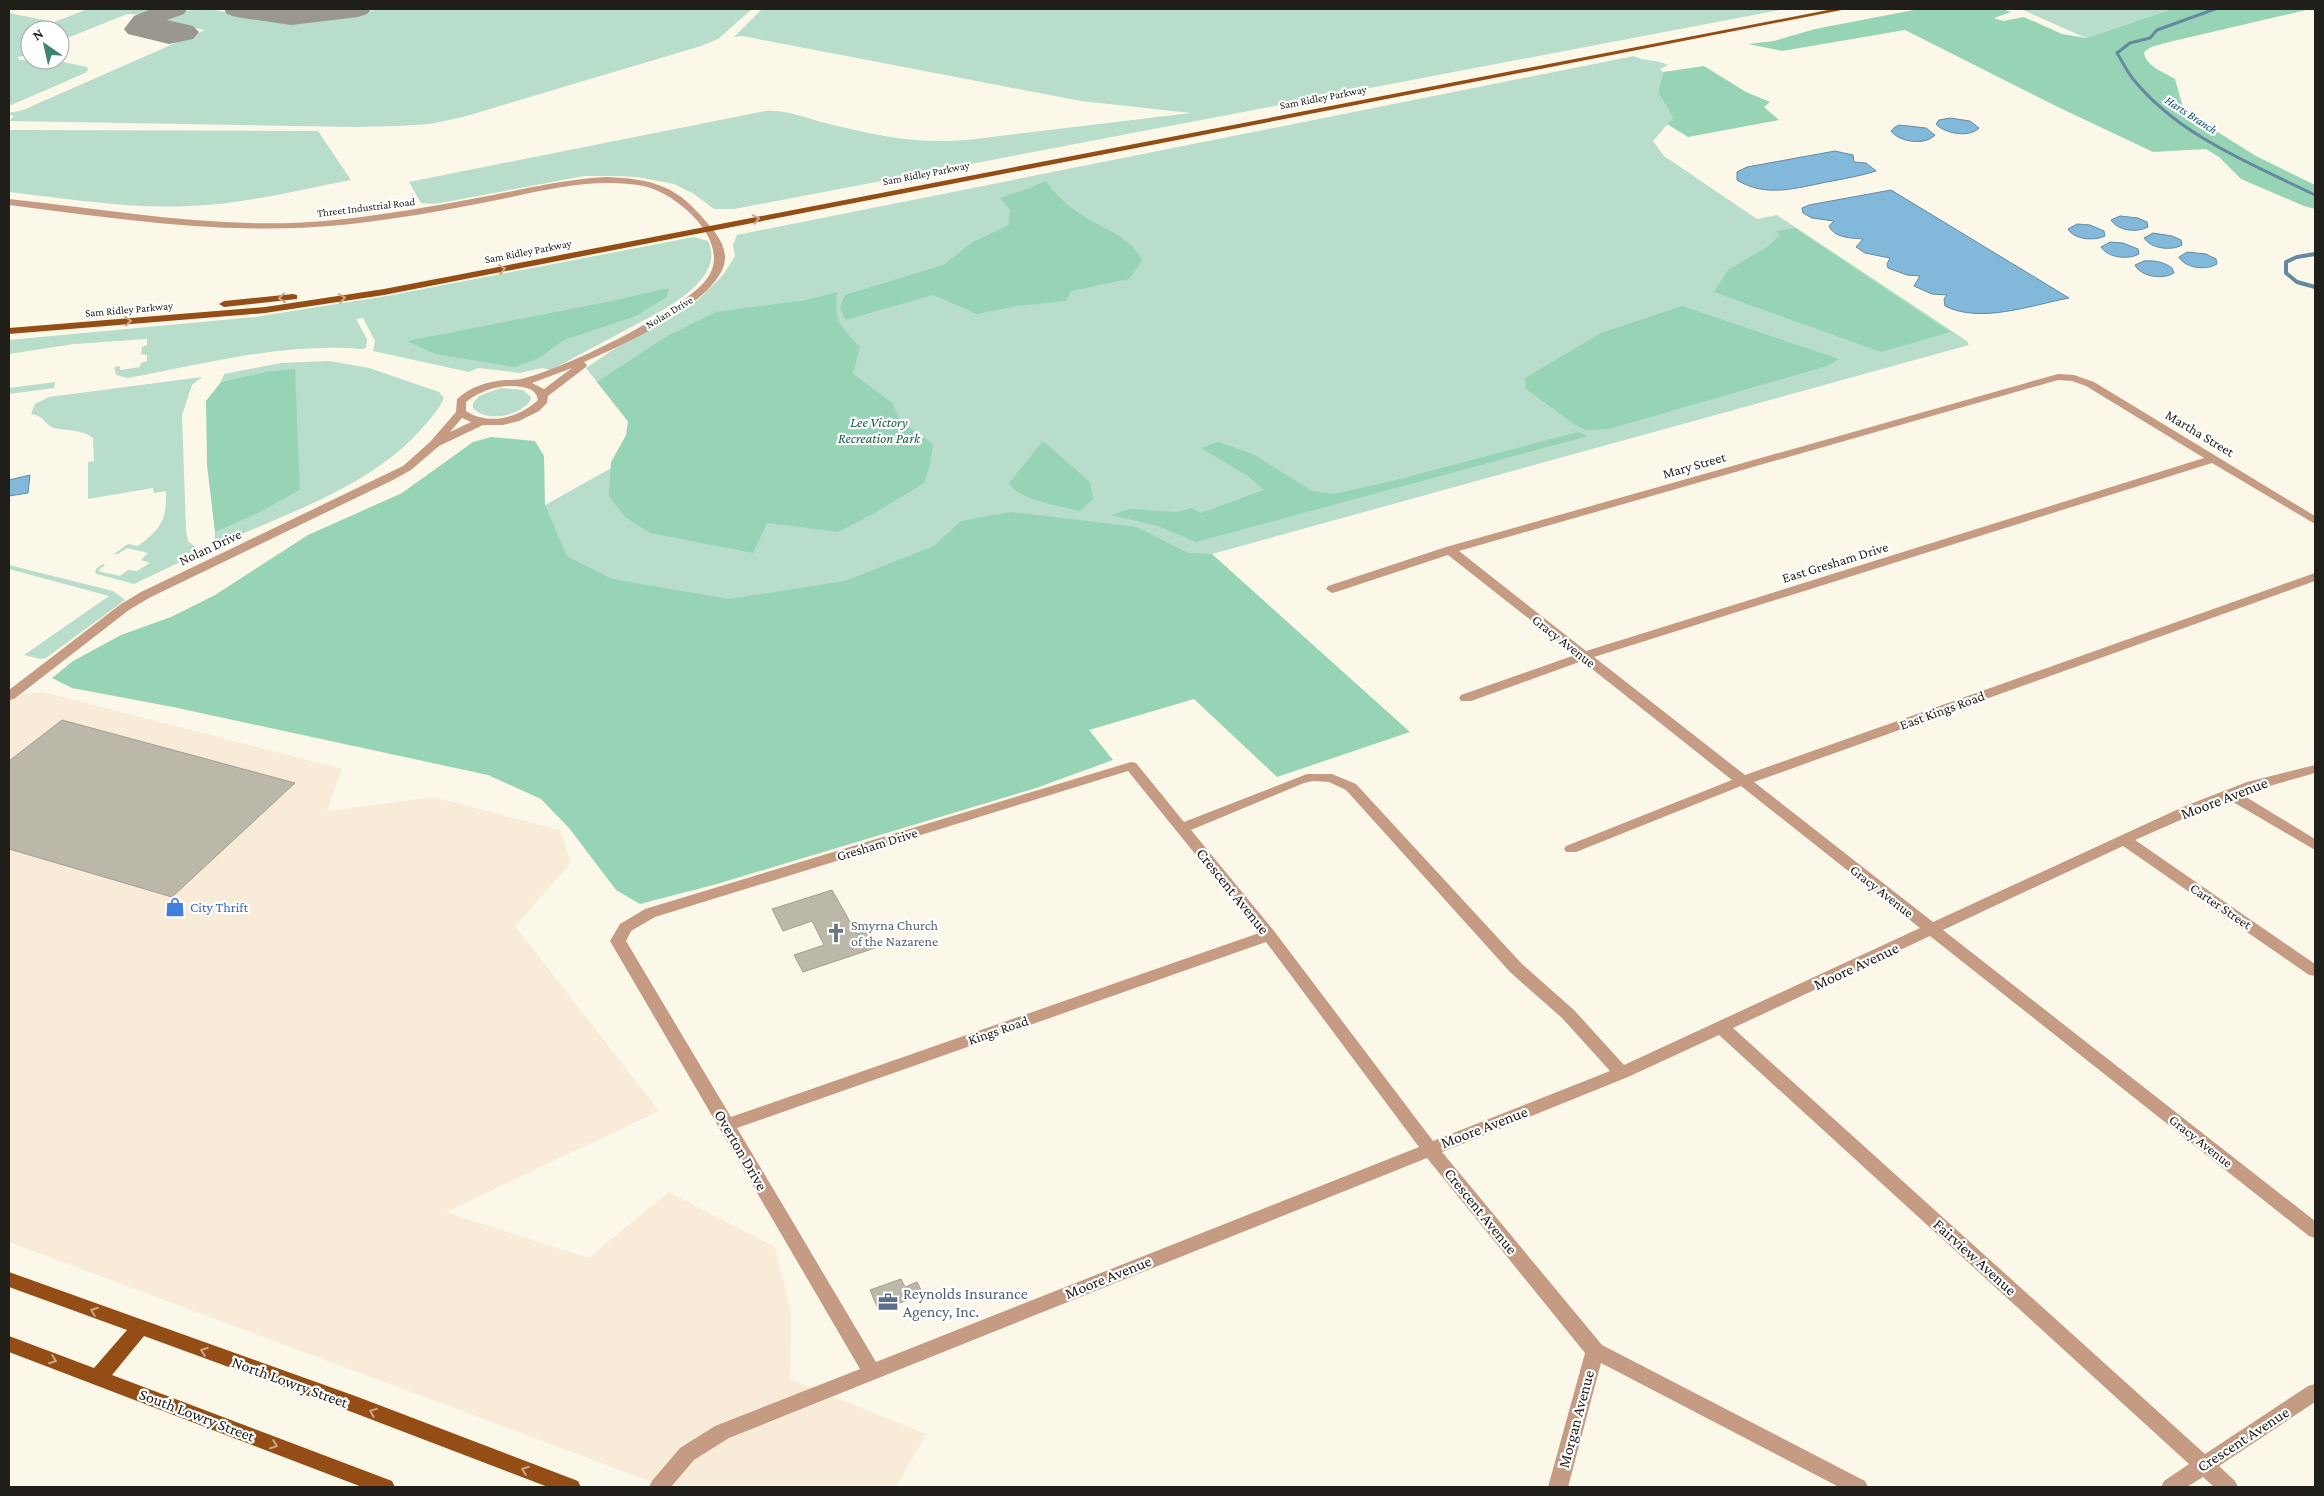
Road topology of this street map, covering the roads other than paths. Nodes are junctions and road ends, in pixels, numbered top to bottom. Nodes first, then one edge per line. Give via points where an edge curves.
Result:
1 (1809, 9) edge
2 (1843, 9) edge
3 (9, 202) edge
4 (705, 225) junction
5 (9, 322) edge
6 (9, 333) edge
7 (598, 352) junction
8 (2067, 377) joint
9 (520, 383) junction
10 (543, 395) junction
11 (461, 412) junction
12 (482, 421) junction
13 (435, 444) junction
14 (2214, 459) junction
15 (2315, 521) edge
16 (1450, 550) junction
17 (2315, 577) edge
18 (1332, 589) dead end
19 (1583, 656) junction
20 (9, 695) edge
21 (1466, 698) dead end
22 (1131, 766) joint
23 (2315, 769) edge
24 (1742, 781) junction
25 (2229, 793) junction
26 (1182, 828) junction
27 (2126, 841) junction
28 (2315, 845) edge
29 (1571, 849) dead end
30 (625, 928) joint
31 (1932, 930) junction
32 (1269, 935) junction
33 (2315, 970) edge
34 (1722, 1027) junction
35 (1622, 1073) junction
36 (727, 1125) junction
37 (1429, 1148) junction
38 (2315, 1231) edge
39 (9, 1279) edge
40 (140, 1328) junction
41 (9, 1344) edge
42 (1595, 1351) junction
43 (872, 1372) junction
44 (98, 1377) junction
45 (2315, 1392) edge
46 (2203, 1465) junction
47 (385, 1487) edge
48 (571, 1487) edge
49 (659, 1487) edge
50 (1558, 1487) edge
51 (1858, 1487) edge
52 (2171, 1487) edge
53 (2228, 1487) edge

1 - 4 main road, Sam Ridley Parkway
4 -> 2 main road, Sam Ridley Parkway
3 - 4 street, Threet Industrial Road via 196,226 322,224 413,213 604,180 663,188 683,199
4 -> 5 main road, Sam Ridley Parkway via 300,296
6 -> 4 main road, Sam Ridley Parkway via 265,310 366,294
4 - 7 street, Nolan Drive via 718,242 720,264 706,287 668,315
7 - 9 street, Nolan Drive via 552,373
7 - 10 street, Nolan Drive
8 - 14 street, Martha Street via 2090,384
8 - 16 street, Mary Street via 2040,381
9 - 10 street via 539,389
9 - 11 street, Nolan Drive via 495,384 473,391 461,402
10 - 12 street, Nolan Drive via 543,401 529,413 503,421
11 - 12 street via 473,420
11 - 13 street, Nolan Drive
12 - 13 street, Nolan Drive
13 - 20 street, Nolan Drive via 407,468 389,478 145,595
14 - 15 street, Martha Street
14 - 19 street, East Gresham Drive
16 - 18 street, Mary Street
16 - 19 street, Gracy Avenue
17 - 24 street, East Kings Road
19 - 21 street, East Gresham Drive
19 - 24 street, Gracy Avenue
22 - 26 street, Crescent Avenue
22 - 30 street, Gresham Drive via 667,908 635,920
23 - 25 street, Moore Avenue
24 - 29 street, East Kings Road
24 - 31 street, Gracy Avenue
25 - 27 street, Moore Avenue
25 - 28 street
26 - 32 street, Crescent Avenue
26 - 35 street via 1299,780 1331,776 1342,781 1358,794 1516,968 1568,1014
27 - 31 street, Moore Avenue
27 - 33 street, Carter Street
30 - 36 street, Overton Drive via 618,941
31 - 34 street, Moore Avenue
31 - 38 street, Gracy Avenue
32 - 36 street, Kings Road
32 - 37 street, Crescent Avenue
34 - 35 street, Moore Avenue
34 - 46 street, Fairview Avenue
35 - 37 street, Moore Avenue
36 - 43 street, Overton Drive
37 - 42 street, Crescent Avenue
37 - 43 street, Moore Avenue
40 -> 39 main road, North Lowry Street
40 - 44 main road
48 -> 40 main road, North Lowry Street via 351,1403
41 -> 44 main road, South Lowry Street
42 - 50 street, Morgan Avenue
42 - 51 street, Crescent Avenue
43 - 49 street, Moore Avenue via 722,1432 687,1454
44 -> 47 main road, South Lowry Street
45 - 46 street, Crescent Avenue
46 - 52 street, Crescent Avenue
46 - 53 street, Fairview Avenue

